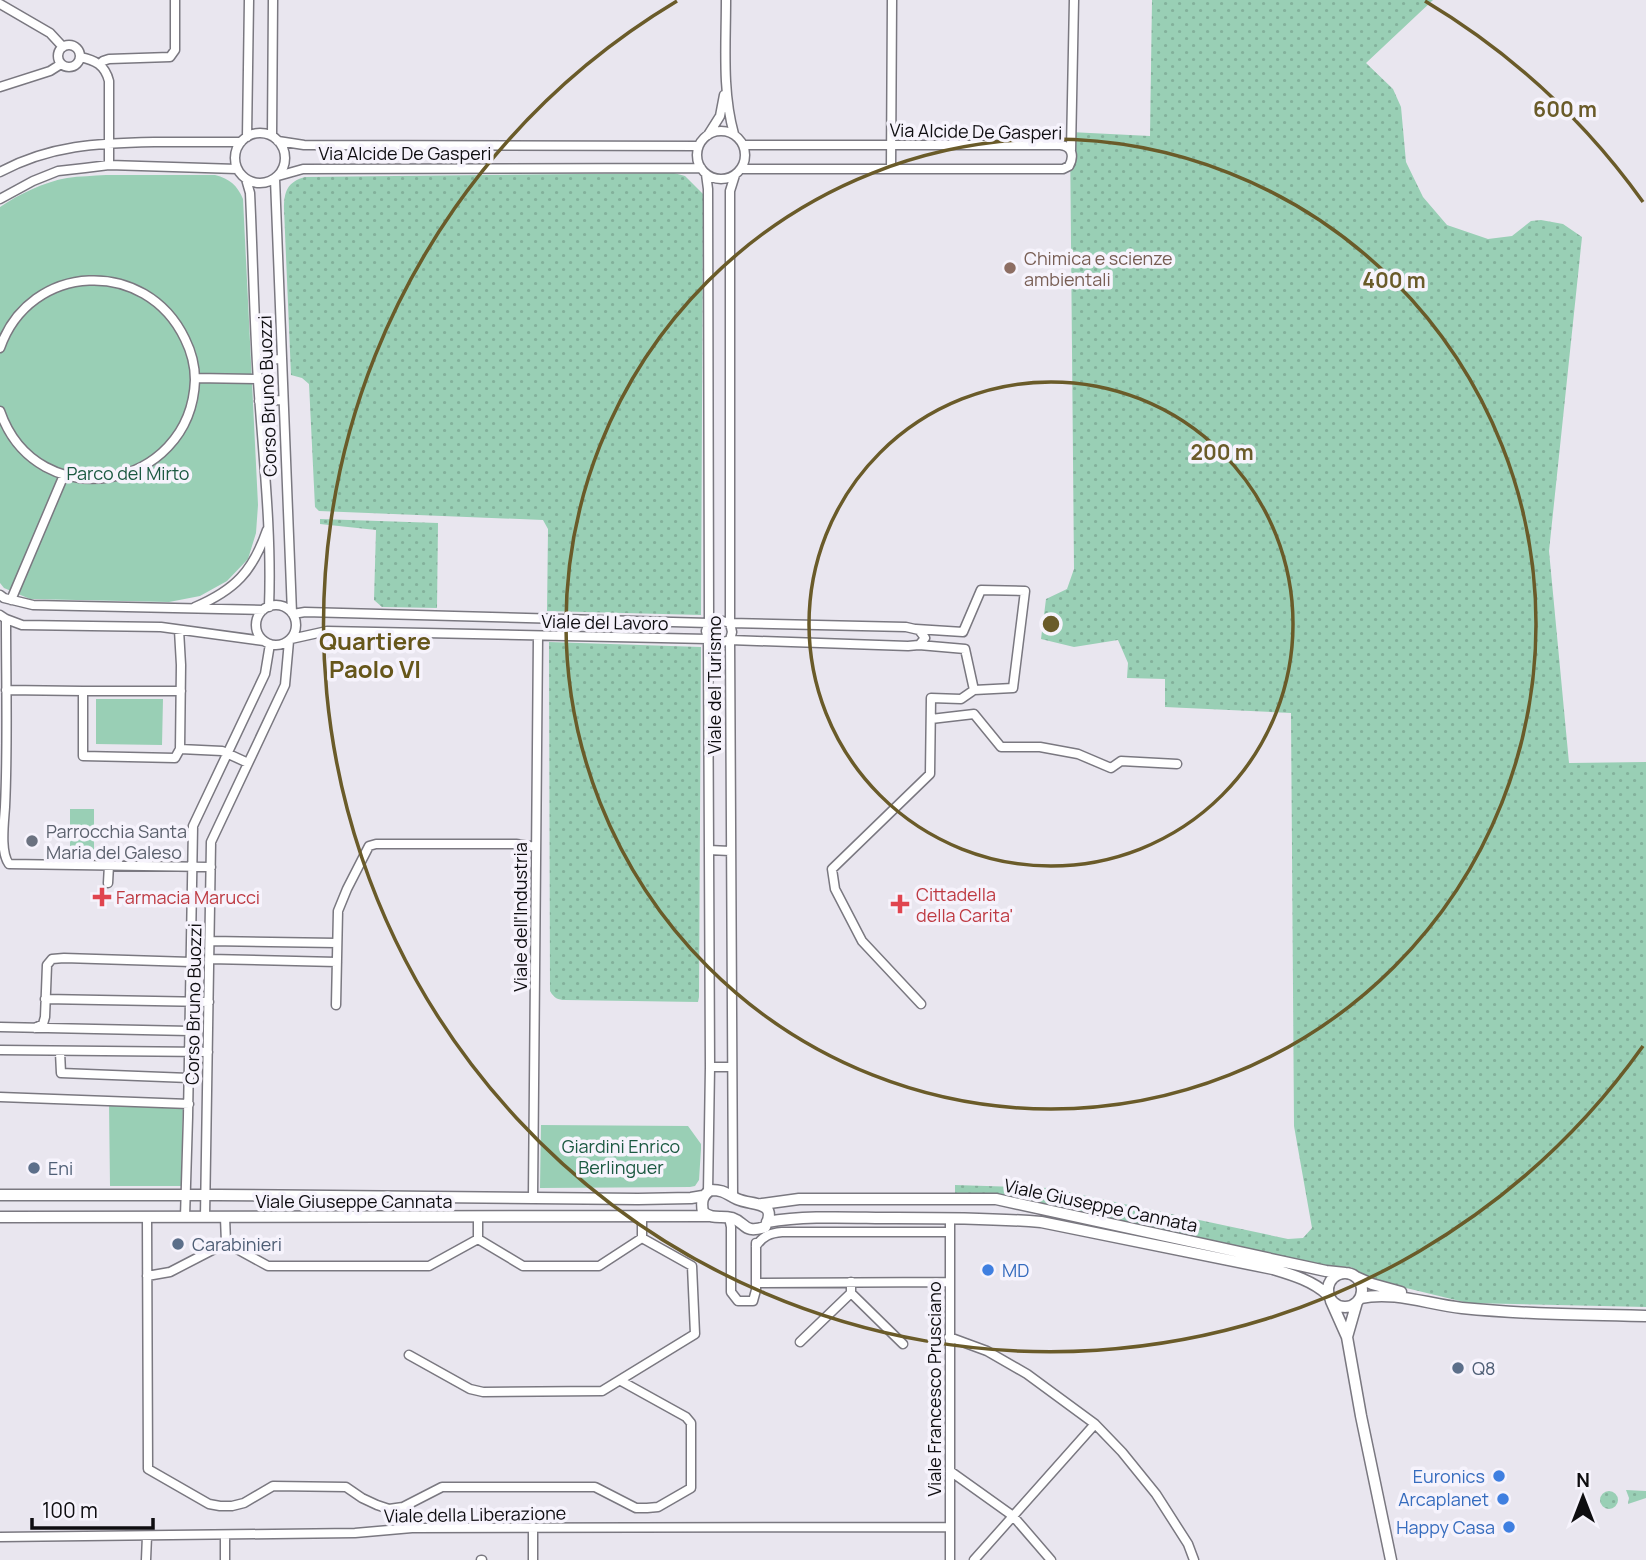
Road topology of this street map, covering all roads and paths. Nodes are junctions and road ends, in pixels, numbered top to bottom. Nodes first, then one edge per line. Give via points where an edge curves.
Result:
1 (175, 0) edge
2 (249, 0) edge
3 (273, 0) edge
4 (726, 0) edge
5 (892, 0) edge
6 (1074, 0) edge
7 (0, 4) edge
8 (63, 47) junction
9 (80, 57) junction
10 (61, 64) junction
11 (100, 64) junction
12 (0, 87) edge
13 (726, 89) junction
14 (734, 134) junction
15 (708, 135) junction
16 (275, 138) junction
17 (244, 139) junction
18 (109, 143) junction
19 (743, 145) junction
20 (891, 145) junction
21 (698, 146) junction
22 (1071, 150) junction
23 (109, 165) junction
24 (237, 169) junction
25 (891, 169) junction
26 (703, 171) junction
27 (0, 172) edge
28 (738, 172) junction
29 (276, 177) junction
30 (246, 179) junction
31 (0, 199) edge
32 (0, 348) edge
33 (281, 359) junction
34 (257, 360) junction
35 (195, 378) junction
36 (258, 379) junction
37 (283, 400) junction
38 (259, 401) junction
39 (0, 411) edge
40 (3, 429) edge
41 (64, 475) junction
42 (269, 524) junction
43 (0, 594) edge
44 (11, 600) junction
45 (191, 608) junction
46 (266, 609) junction
47 (292, 613) junction
48 (3, 617) edge
49 (709, 623) junction
50 (730, 623) junction
51 (916, 629) junction
52 (179, 630) junction
53 (538, 637) junction
54 (708, 639) junction
55 (290, 640) junction
56 (730, 640) junction
57 (267, 642) junction
58 (919, 645) junction
59 (6, 690) junction
60 (974, 690) junction
61 (83, 691) junction
62 (180, 691) junction
63 (931, 719) junction
64 (180, 749) junction
65 (228, 753) junction
66 (248, 763) junction
67 (1177, 764) dead end
68 (3, 806) edge
69 (2, 820) edge
70 (536, 847) junction
71 (709, 850) junction
72 (730, 851) junction
73 (109, 865) junction
74 (192, 866) junction
75 (211, 866) junction
76 (108, 883) dead end
77 (210, 941) junction
78 (337, 943) junction
79 (209, 959) junction
80 (191, 962) junction
81 (337, 962) junction
82 (45, 999) junction
83 (190, 1002) junction
84 (209, 1002) junction
85 (336, 1004) dead end
86 (921, 1004) dead end
87 (0, 1027) edge
88 (35, 1028) junction
89 (190, 1031) junction
90 (0, 1050) edge
91 (60, 1052) junction
92 (189, 1052) junction
93 (208, 1052) junction
94 (710, 1067) junction
95 (731, 1067) junction
96 (189, 1078) junction
97 (0, 1097) edge
98 (188, 1104) junction
99 (706, 1194) junction
100 (0, 1195) edge
101 (185, 1195) junction
102 (205, 1195) junction
103 (733, 1196) junction
104 (533, 1197) junction
105 (762, 1204) junction
106 (478, 1216) junction
107 (709, 1216) junction
108 (0, 1217) edge
109 (146, 1217) junction
110 (185, 1217) junction
111 (205, 1217) junction
112 (225, 1217) junction
113 (642, 1217) junction
114 (729, 1218) junction
115 (950, 1218) junction
116 (767, 1222) junction
117 (757, 1230) junction
118 (950, 1232) junction
119 (642, 1238) junction
120 (478, 1239) junction
121 (226, 1243) junction
122 (756, 1246) junction
123 (1350, 1275) junction
124 (147, 1276) junction
125 (851, 1282) junction
126 (950, 1282) junction
127 (756, 1283) junction
128 (851, 1293) junction
129 (1330, 1298) junction
130 (1358, 1300) junction
131 (1455, 1307) junction
132 (1646, 1316) edge
133 (949, 1337) junction
134 (1347, 1337) junction
135 (800, 1342) dead end
136 (903, 1344) dead end
137 (409, 1355) dead end
138 (621, 1381) junction
139 (1095, 1424) junction
140 (950, 1471) junction
141 (644, 1508) junction
142 (1013, 1516) junction
143 (533, 1527) junction
144 (644, 1527) junction
145 (950, 1527) junction
146 (225, 1535) junction
147 (147, 1536) junction
148 (0, 1538) edge
149 (146, 1560) edge
150 (225, 1560) edge
151 (533, 1560) edge
152 (950, 1560) edge
153 (974, 1560) edge
154 (1051, 1560) edge
155 (1194, 1560) edge
156 (1391, 1560) edge

1 - 11 street via 175,50 170,57 105,59
2 - 17 street
3 - 16 street
4 - 13 street
5 - 20 street
6 - 22 street
7 - 8 street via 50,33
8 - 9 street via 75,47
8 - 10 street via 58,53
9 - 10 street via 74,66
9 - 11 street
10 - 12 street
11 - 18 street via 109,81
13 - 14 street
13 - 15 street via 720,116
14 - 15 street
14 - 19 street
15 - 21 street
16 - 17 street via 255,134
16 - 21 street, Via Alcide De Gasperi via 304,145
16 - 29 street via 285,162
17 - 18 street
17 - 24 street via 235,155
18 - 23 street
18 - 27 street via 62,148
19 - 20 street, Via Alcide De Gasperi
19 - 28 street via 745,157
20 - 22 street, Via Alcide De Gasperi via 1060,145
20 - 25 street
21 - 26 street
22 - 25 street, Via Alcide De Gasperi via 1072,161 1063,169
23 - 24 street
23 - 31 street via 58,171
24 - 30 street
25 - 28 street, Via Alcide De Gasperi
26 - 28 street via 720,179
26 - 29 street, Via Alcide De Gasperi via 303,169
26 - 49 street, Viale del Turismo via 708,189
28 - 50 street, Viale del Turismo via 730,191
29 - 30 street via 261,183
29 - 33 street, Corso Bruno Buozzi
30 - 34 street, Corso Bruno Buozzi
32 - 35 street via 26,305 54,288 86,279 119,282 159,303 178,324 190,350
33 - 34 street
33 - 37 street, Corso Bruno Buozzi
34 - 36 street, Corso Bruno Buozzi
35 - 36 street
35 - 41 street via 190,410 176,438 154,460 126,474 95,480
36 - 38 street, Corso Bruno Buozzi
37 - 38 street
37 - 47 street, Corso Bruno Buozzi
38 - 42 street, Corso Bruno Buozzi
39 - 40 street
40 - 41 street via 40,464
41 - 44 street
42 - 45 street via 246,572 233,586
42 - 46 street, Corso Bruno Buozzi
43 - 44 street
44 - 45 street via 33,605
45 - 46 street
46 - 47 street via 281,606
46 - 57 street via 259,616 257,629
47 - 49 street, Viale del Lavoro
47 - 55 street via 296,627
48 - 52 street via 22,625
48 - 59 street
49 - 50 street, Viale del Lavoro
49 - 54 street, Viale del Turismo
50 - 51 street, Viale del Lavoro
50 - 56 street, Viale del Turismo
51 - 58 street via 925,638
51 - 60 street, Viale del Lavoro via 962,632 981,590 1025,592 1013,688
52 - 57 street
52 - 62 street
53 - 54 street, Viale del Lavoro
53 - 55 street, Viale del Lavoro via 327,631
53 - 70 street, Viale dell'Industria
54 - 56 street, Viale del Lavoro
54 - 71 street, Viale del Turismo
55 - 57 street via 276,645
55 - 66 street, Corso Bruno Buozzi via 285,685
56 - 58 street, Viale del Lavoro
56 - 72 street, Viale del Turismo
57 - 65 street, Corso Bruno Buozzi via 265,674
58 - 60 street, Viale del Lavoro via 965,649
59 - 61 street
59 - 68 street
60 - 63 street via 961,699 931,698
61 - 62 street
61 - 64 street via 83,756 175,758
62 - 64 street
63 - 67 street via 974,714 1001,747 1040,747 1078,754 1111,768 1121,761
63 - 86 street via 930,774 832,869 835,889 862,940
64 - 65 street
65 - 66 street
65 - 74 street, Corso Bruno Buozzi via 193,826
66 - 75 street, Corso Bruno Buozzi via 211,842
68 - 69 street
69 - 73 street via 2,851 9,864
70 - 78 street via 369,846 338,911
70 - 104 street, Viale dell'Industria
71 - 72 street
71 - 94 street, Viale del Turismo
72 - 95 street, Viale del Turismo
73 - 74 street
73 - 76 street
74 - 75 street
74 - 80 street, Corso Bruno Buozzi
75 - 77 street, Corso Bruno Buozzi
77 - 78 street
77 - 79 street, Corso Bruno Buozzi
78 - 81 street
79 - 81 street
79 - 84 street, Corso Bruno Buozzi
80 - 82 street via 52,959 47,965
80 - 83 street, Corso Bruno Buozzi
81 - 85 street
82 - 83 street
82 - 88 street via 43,1024
83 - 84 street
83 - 89 street, Corso Bruno Buozzi
84 - 93 street, Corso Bruno Buozzi
87 - 88 street
88 - 89 street
89 - 92 street, Corso Bruno Buozzi
90 - 91 street
91 - 92 street
91 - 96 street via 61,1073
92 - 93 street
92 - 96 street, Corso Bruno Buozzi
93 - 102 street, Corso Bruno Buozzi
94 - 95 street
94 - 99 street, Viale del Turismo
95 - 103 street, Viale del Turismo
96 - 98 street, Corso Bruno Buozzi
97 - 98 street
98 - 101 street, Corso Bruno Buozzi
99 - 103 street, Viale Giuseppe Cannata via 719,1190
99 - 104 street, Viale Giuseppe Cannata via 638,1199
99 - 107 street via 702,1206
100 - 101 street, Viale Giuseppe Cannata
101 - 102 street, Viale Giuseppe Cannata
101 - 110 street, Corso Bruno Buozzi
102 - 104 street, Viale Giuseppe Cannata
102 - 111 street, Corso Bruno Buozzi
103 - 105 street, Viale Giuseppe Cannata
105 - 116 street
105 - 123 street, Viale Giuseppe Cannata via 799,1199 996,1199
106 - 112 street, Viale Giuseppe Cannata
106 - 113 street, Viale Giuseppe Cannata
106 - 120 street
107 - 113 street, Viale Giuseppe Cannata
107 - 114 street, Viale Giuseppe Cannata
108 - 109 street, Viale Giuseppe Cannata
109 - 110 street, Viale Giuseppe Cannata
109 - 124 street
110 - 111 street, Viale Giuseppe Cannata
111 - 112 street, Viale Giuseppe Cannata
112 - 121 street
113 - 119 street
114 - 117 street, Viale Giuseppe Cannata
114 - 127 street via 731,1292 738,1301 752,1301
115 - 116 street, Viale Giuseppe Cannata
115 - 118 street, Viale Francesco Prusciano
115 - 129 street, Viale Giuseppe Cannata via 1034,1221 1273,1269 1307,1281
116 - 117 street
117 - 122 street
118 - 122 street via 782,1232 771,1233
118 - 126 street, Viale Francesco Prusciano
119 - 120 street via 599,1266 523,1266
119 - 138 street via 692,1266 695,1334
120 - 121 street via 429,1266 268,1266
121 - 124 street via 170,1272
122 - 127 street
123 - 129 street via 1331,1280
123 - 130 street via 1361,1287
123 - 131 street, Viale Giuseppe Cannata
124 - 141 street via 148,1469 209,1504 244,1503 273,1486 346,1488 389,1509 403,1507 442,1487 595,1487 628,1505
125 - 126 street
125 - 127 street
125 - 128 street
126 - 133 street, Viale Francesco Prusciano
128 - 135 street
128 - 136 street
129 - 130 street via 1341,1307
129 - 134 street
130 - 131 street, Viale Giuseppe Cannata via 1395,1296
130 - 134 street
131 - 132 street, Viale Giuseppe Cannata
133 - 139 street via 987,1351 1027,1374
133 - 140 street, Viale Francesco Prusciano
134 - 156 street
137 - 138 street via 470,1390 483,1392 602,1391
138 - 141 street via 691,1423 691,1488 658,1507
139 - 142 street
139 - 155 street via 1156,1494
140 - 142 street
140 - 145 street, Viale Francesco Prusciano
141 - 144 street
142 - 153 street
142 - 154 street
143 - 144 street, Viale della Liberazione
143 - 146 street, Viale della Liberazione
143 - 151 street
144 - 145 street, Viale della Liberazione
145 - 152 street, Viale Francesco Prusciano
146 - 147 street, Viale della Liberazione
146 - 150 street
147 - 148 street, Viale della Liberazione
147 - 149 street

